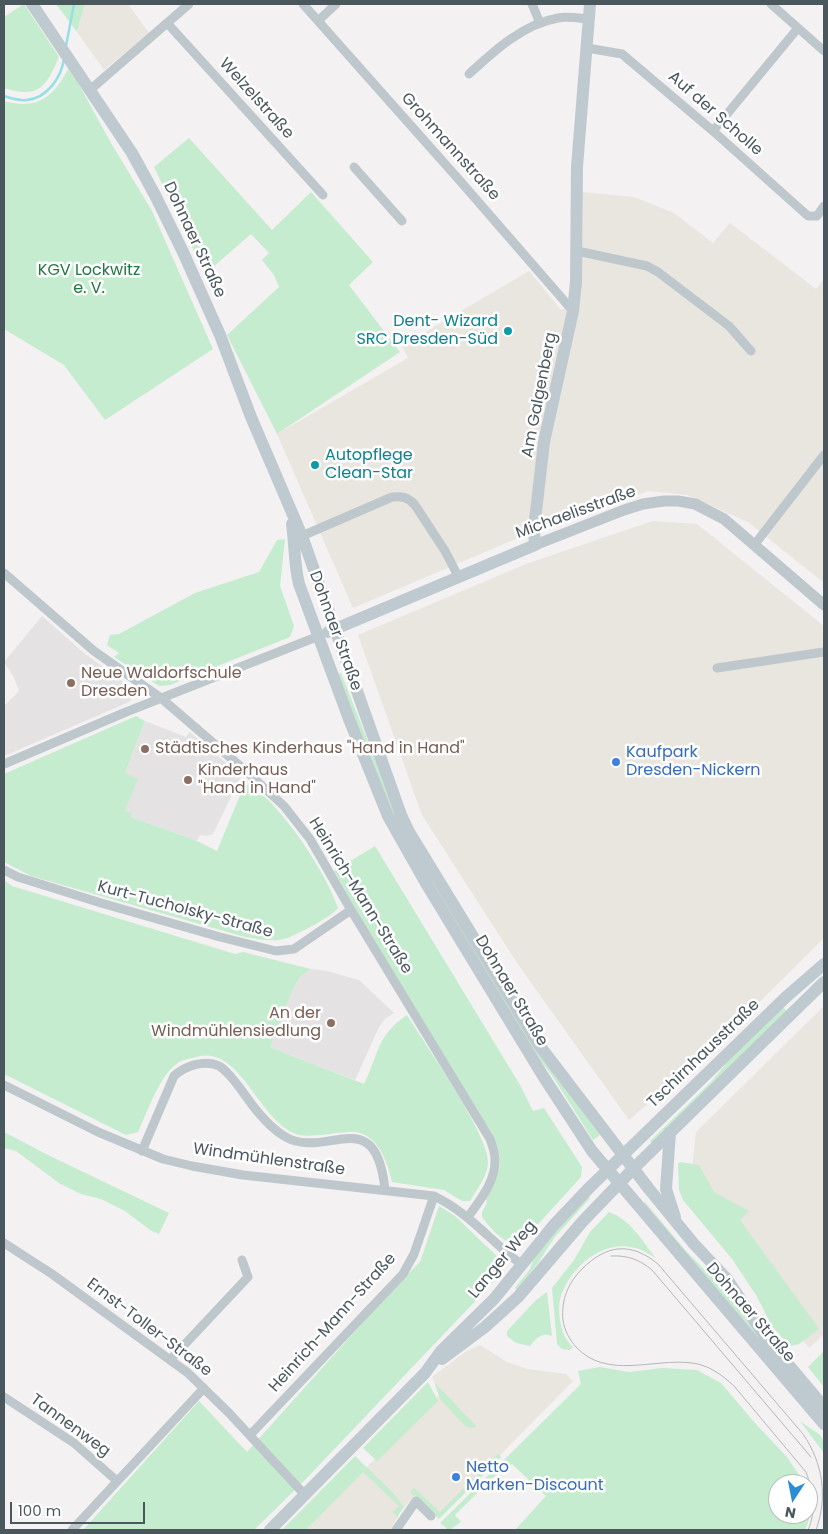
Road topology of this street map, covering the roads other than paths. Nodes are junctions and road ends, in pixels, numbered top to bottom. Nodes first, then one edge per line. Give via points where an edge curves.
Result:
1 (32, 4) edge
2 (189, 4) edge
3 (303, 4) edge
4 (336, 4) edge
5 (532, 4) edge
6 (590, 4) edge
7 (771, 4) edge
8 (589, 18) junction
9 (318, 21) junction
10 (540, 23) junction
11 (168, 24) junction
12 (798, 28) junction
13 (587, 48) junction
14 (824, 50) edge
15 (469, 74) dead end
16 (91, 90) junction
17 (713, 131) junction
18 (354, 167) dead end
19 (323, 195) dead end
20 (824, 206) edge
21 (402, 221) dead end
22 (577, 251) junction
23 (573, 311) junction
24 (751, 351) dead end
25 (824, 455) edge
26 (290, 509) junction
27 (302, 536) junction
28 (755, 544) junction
29 (535, 545) junction
30 (4, 573) edge
31 (458, 576) junction
32 (824, 605) edge
33 (335, 629) junction
34 (319, 636) junction
35 (824, 652) edge
36 (717, 668) dead end
37 (161, 698) junction
38 (4, 764) edge
39 (4, 870) edge
40 (351, 910) junction
41 (824, 964) edge
42 (824, 982) edge
43 (4, 1085) edge
44 (670, 1132) junction
45 (142, 1151) junction
46 (622, 1155) junction
47 (633, 1169) junction
48 (608, 1170) junction
49 (619, 1184) junction
50 (384, 1190) junction
51 (434, 1196) junction
52 (468, 1217) junction
53 (676, 1222) junction
54 (4, 1243) edge
55 (242, 1260) dead end
56 (522, 1266) junction
57 (171, 1359) junction
58 (425, 1373) junction
59 (204, 1388) junction
60 (4, 1397) edge
61 (824, 1406) edge
62 (824, 1424) edge
63 (250, 1434) junction
64 (117, 1481) junction
65 (305, 1495) junction
66 (430, 1516) dead end
67 (72, 1530) edge
68 (270, 1530) edge
69 (396, 1530) edge

1 - 16 main road, Dohnaer Straße
2 - 11 street
3 - 9 street, Grohmannstraße
4 - 9 street
5 - 10 street
6 - 8 main road, Am Galgenberg
7 - 12 street
8 - 10 street via 559,17
8 - 13 main road, Am Galgenberg
9 - 23 street, Grohmannstraße
10 - 15 street via 503,43
11 - 16 street
11 - 19 street, Welzelstraße
12 - 14 street
12 - 17 street
13 - 17 street, Auf der Scholle via 622,54
13 - 22 main road, Am Galgenberg via 577,167
16 - 26 main road, Dohnaer Straße via 132,153 180,246 220,335
17 - 20 street, Auf der Scholle via 808,216 817,216
18 - 21 street
22 - 23 main road, Am Galgenberg
22 - 24 street via 647,266 658,272 729,326
23 - 29 main road, Am Galgenberg via 544,442
25 - 28 street
26 - 27 main road, Dohnaer Straße
26 - 34 main road, Dohnaer Straße via 294,566
27 - 31 street via 392,497 405,497 415,505
27 - 33 main road, Dohnaer Straße
28 - 29 street, Michaelisstraße via 710,511 695,504 664,501 624,510
28 - 32 street, Michaelisstraße
29 - 31 main road, Michaelisstraße
30 - 37 street, Heinrich-Mann-Straße via 94,651
31 - 33 main road, Michaelisstraße
33 - 34 main road, Michaelisstraße
33 - 46 main road, Dohnaer Straße via 409,832 539,1045
34 - 37 street
34 - 48 main road, Dohnaer Straße via 375,784 398,834 544,1076
35 - 36 street
37 - 38 street
37 - 40 street, Heinrich-Mann-Straße via 284,806 310,839
39 - 40 street, Kurt-Tucholsky-Straße via 18,878 101,903 276,951 294,948
40 - 52 street, Heinrich-Mann-Straße via 490,1139 495,1158 493,1176
41 - 46 main road, Tschirnhausstraße
42 - 44 main road, Tschirnhausstraße
43 - 45 street, Windmühlenstraße
44 - 47 main road, Tschirnhausstraße
44 - 53 main road via 666,1189
45 - 50 street, Windmühlenstraße via 192,1166 243,1175
45 - 50 street via 174,1076 184,1067 203,1063 219,1066 229,1074 266,1121 284,1136 303,1143 357,1138 370,1146 380,1159
46 - 47 main road, Dohnaer Straße
46 - 48 main road, Tschirnhausstraße
47 - 49 main road, Tschirnhausstraße
47 - 53 main road, Dohnaer Straße
48 - 49 main road, Dohnaer Straße
48 - 56 main road, Langer Weg via 553,1226
49 - 58 main road, Langer Weg via 505,1310
49 - 62 main road, Dohnaer Straße
50 - 51 street, Windmühlenstraße
51 - 52 street, Windmühlenstraße
51 - 63 street, Heinrich-Mann-Straße via 414,1254 403,1274
52 - 56 street, Windmühlenstraße
53 - 61 main road, Dohnaer Straße via 727,1279 766,1338
54 - 57 street, Ernst-Toller-Straße
55 - 57 street via 248,1277
56 - 58 main road, Langer Weg via 441,1351
57 - 59 street, Ernst-Toller-Straße
58 - 65 main road, Langer Weg
59 - 63 street, Ernst-Toller-Straße
59 - 64 street
60 - 64 street, Tannenweg via 74,1443
63 - 65 street, Ernst-Toller-Straße
64 - 67 street
65 - 68 main road, Langer Weg
66 - 69 street via 416,1501

